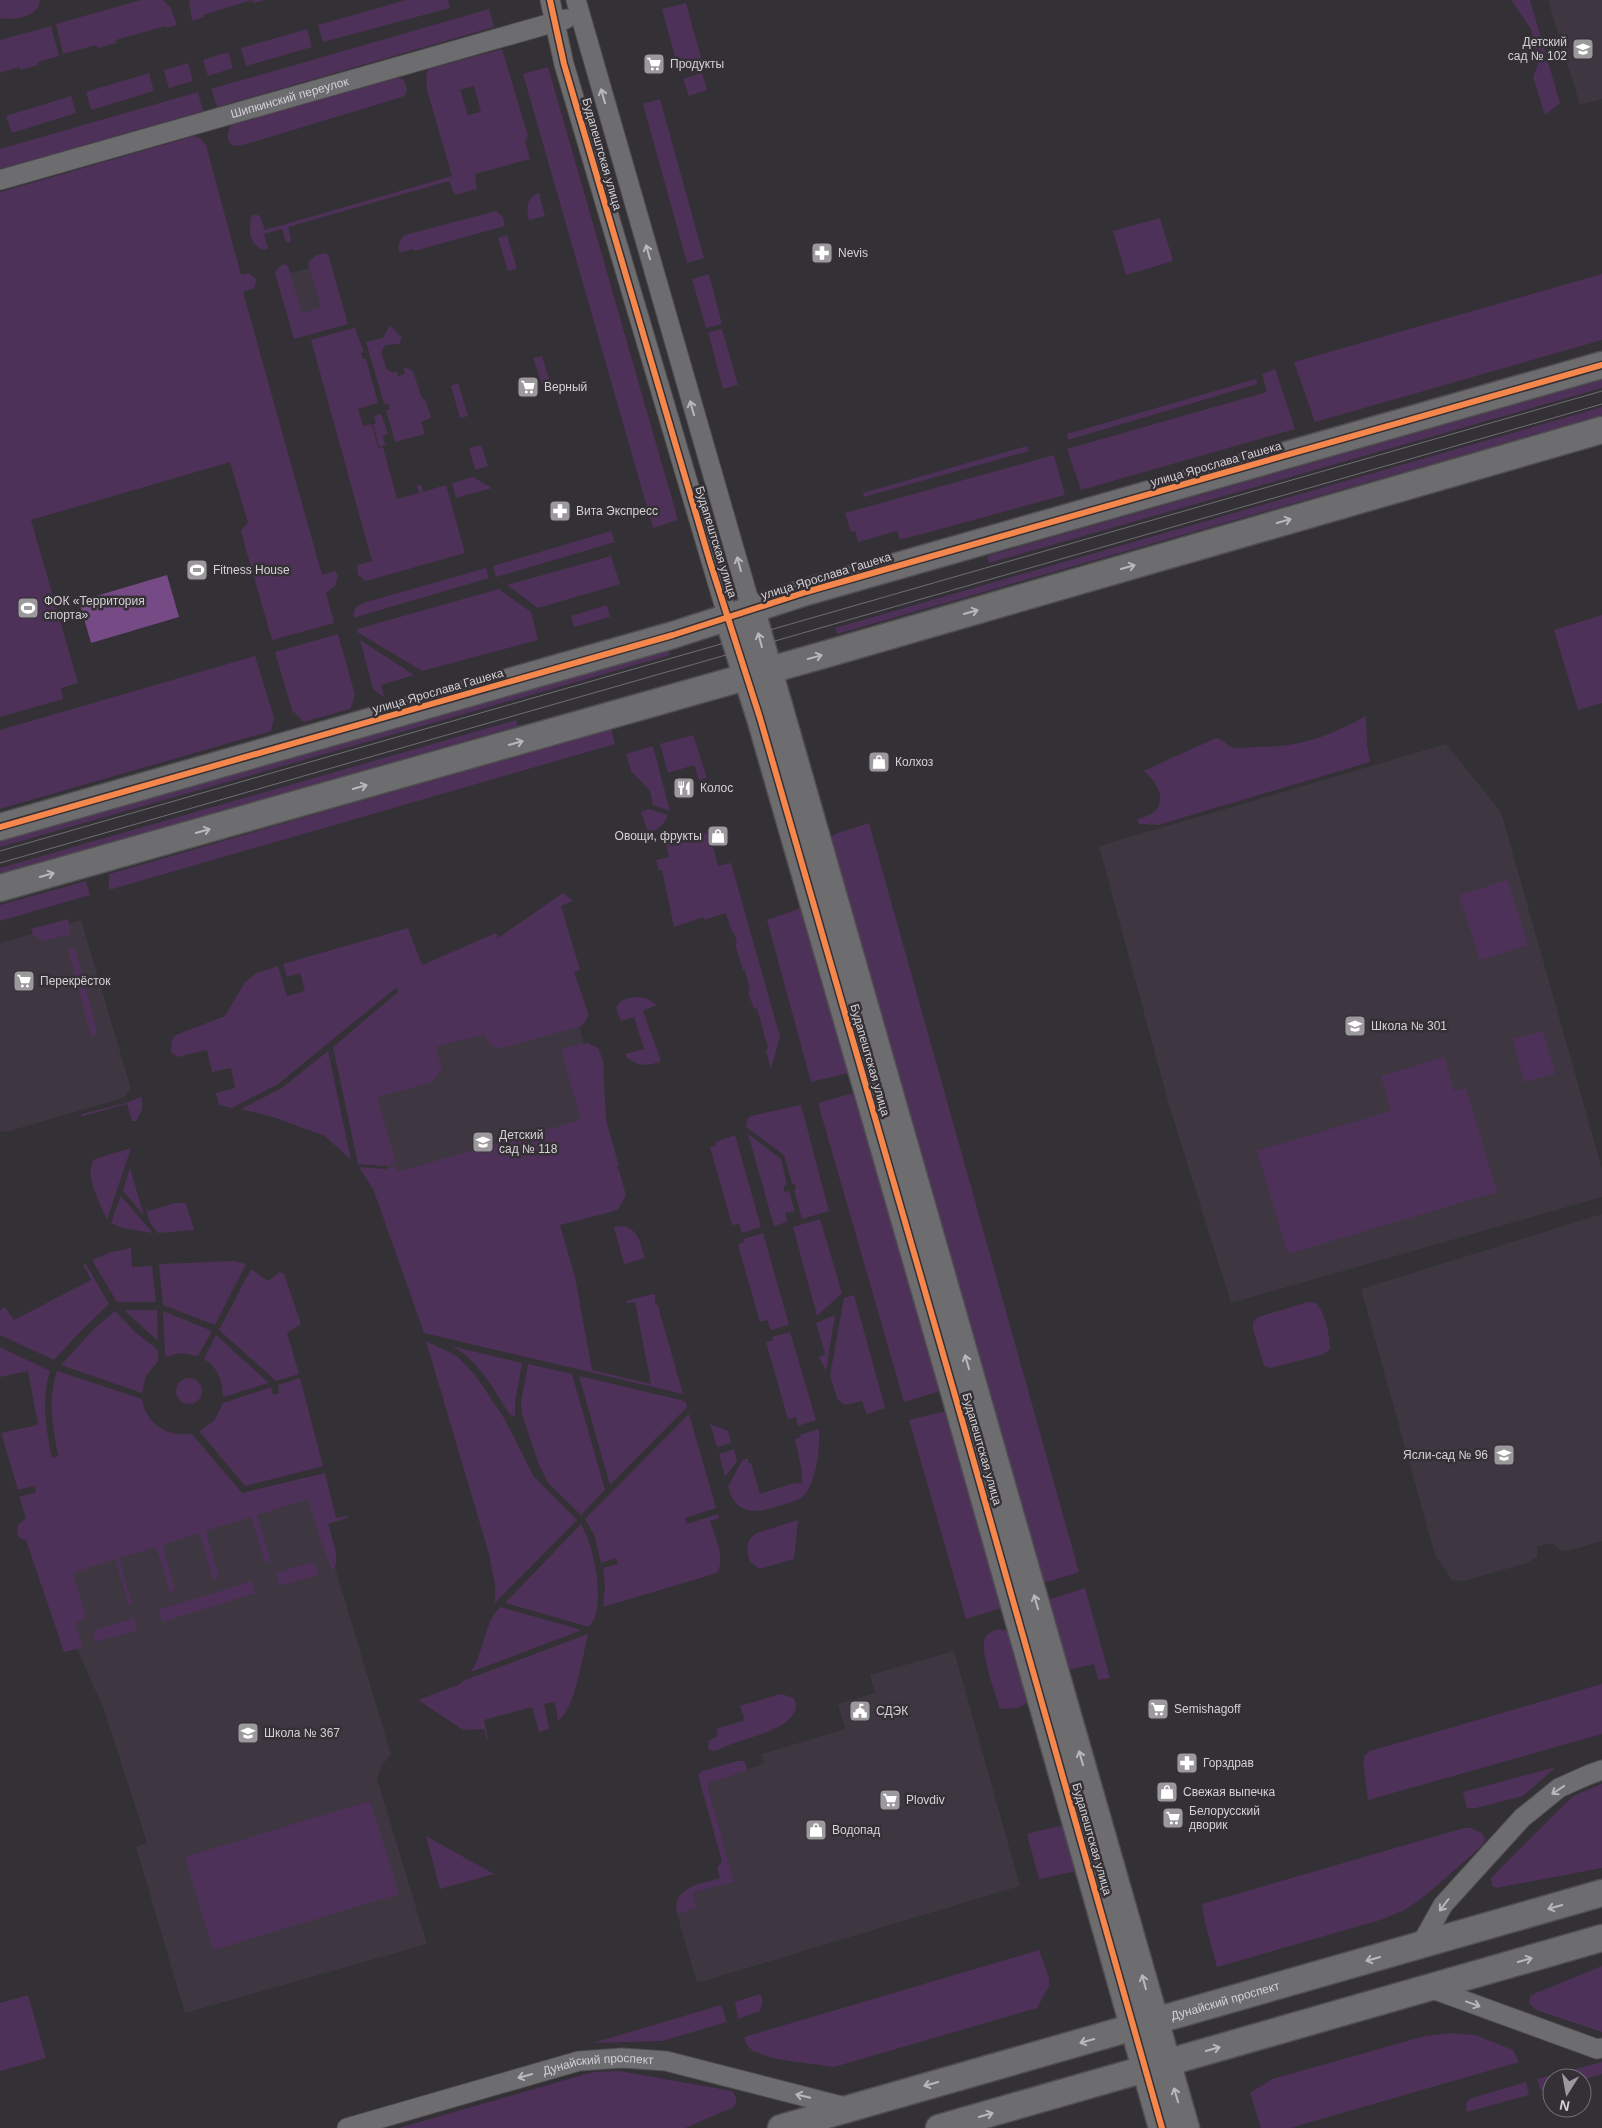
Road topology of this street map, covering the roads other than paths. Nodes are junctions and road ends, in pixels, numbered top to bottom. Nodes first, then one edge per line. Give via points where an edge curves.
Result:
1 (550, 0) edge
2 (578, 8) edge
3 (555, 22) junction
4 (0, 180) edge
5 (1602, 365) edge
6 (1602, 430) edge
7 (752, 611) junction
8 (728, 618) junction
9 (757, 673) junction
10 (0, 827) edge
11 (0, 888) edge
12 (1602, 1770) edge
13 (1602, 1893) edge
14 (1602, 1938) edge
15 (1420, 1946) junction
16 (1427, 1987) junction
17 (1145, 2024) junction
18 (1602, 2048) edge
19 (1156, 2066) junction
20 (850, 2108) junction
21 (347, 2128) edge
22 (781, 2128) edge
23 (939, 2128) edge
24 (1162, 2128) edge
25 (1186, 2128) edge

1 - 3 street, Будапештская улица
2 - 3 street, Шипкинский переулок
7 -> 2 street, Будапештская улица
3 - 4 street, Шипкинский переулок
3 - 8 street, Будапештская улица via 564,64
5 - 7 street, улица Ярослава Гашека via 806,592
9 -> 6 street
7 - 8 street, улица Ярослава Гашека
9 -> 7 street, Будапештская улица
8 - 9 street, Будапештская улица
8 - 10 street, улица Ярослава Гашека
11 -> 9 street
9 - 17 street, Будапештская улица
12 -> 15 street via 1560,1788 1522,1818 1443,1905
13 -> 15 street, Дунайский проспект
16 -> 14 street
15 -> 17 street, Дунайский проспект
16 -> 18 street via 1597,2049
19 -> 16 street
17 - 19 street, Будапештская улица
17 -> 20 street, Дунайский проспект
23 -> 19 street
19 - 24 street, Будапештская улица
25 -> 19 street, Будапештская улица
20 -> 21 street, Дунайский проспект via 666,2061 622,2058 579,2061
20 - 22 street, Дунайский проспект

